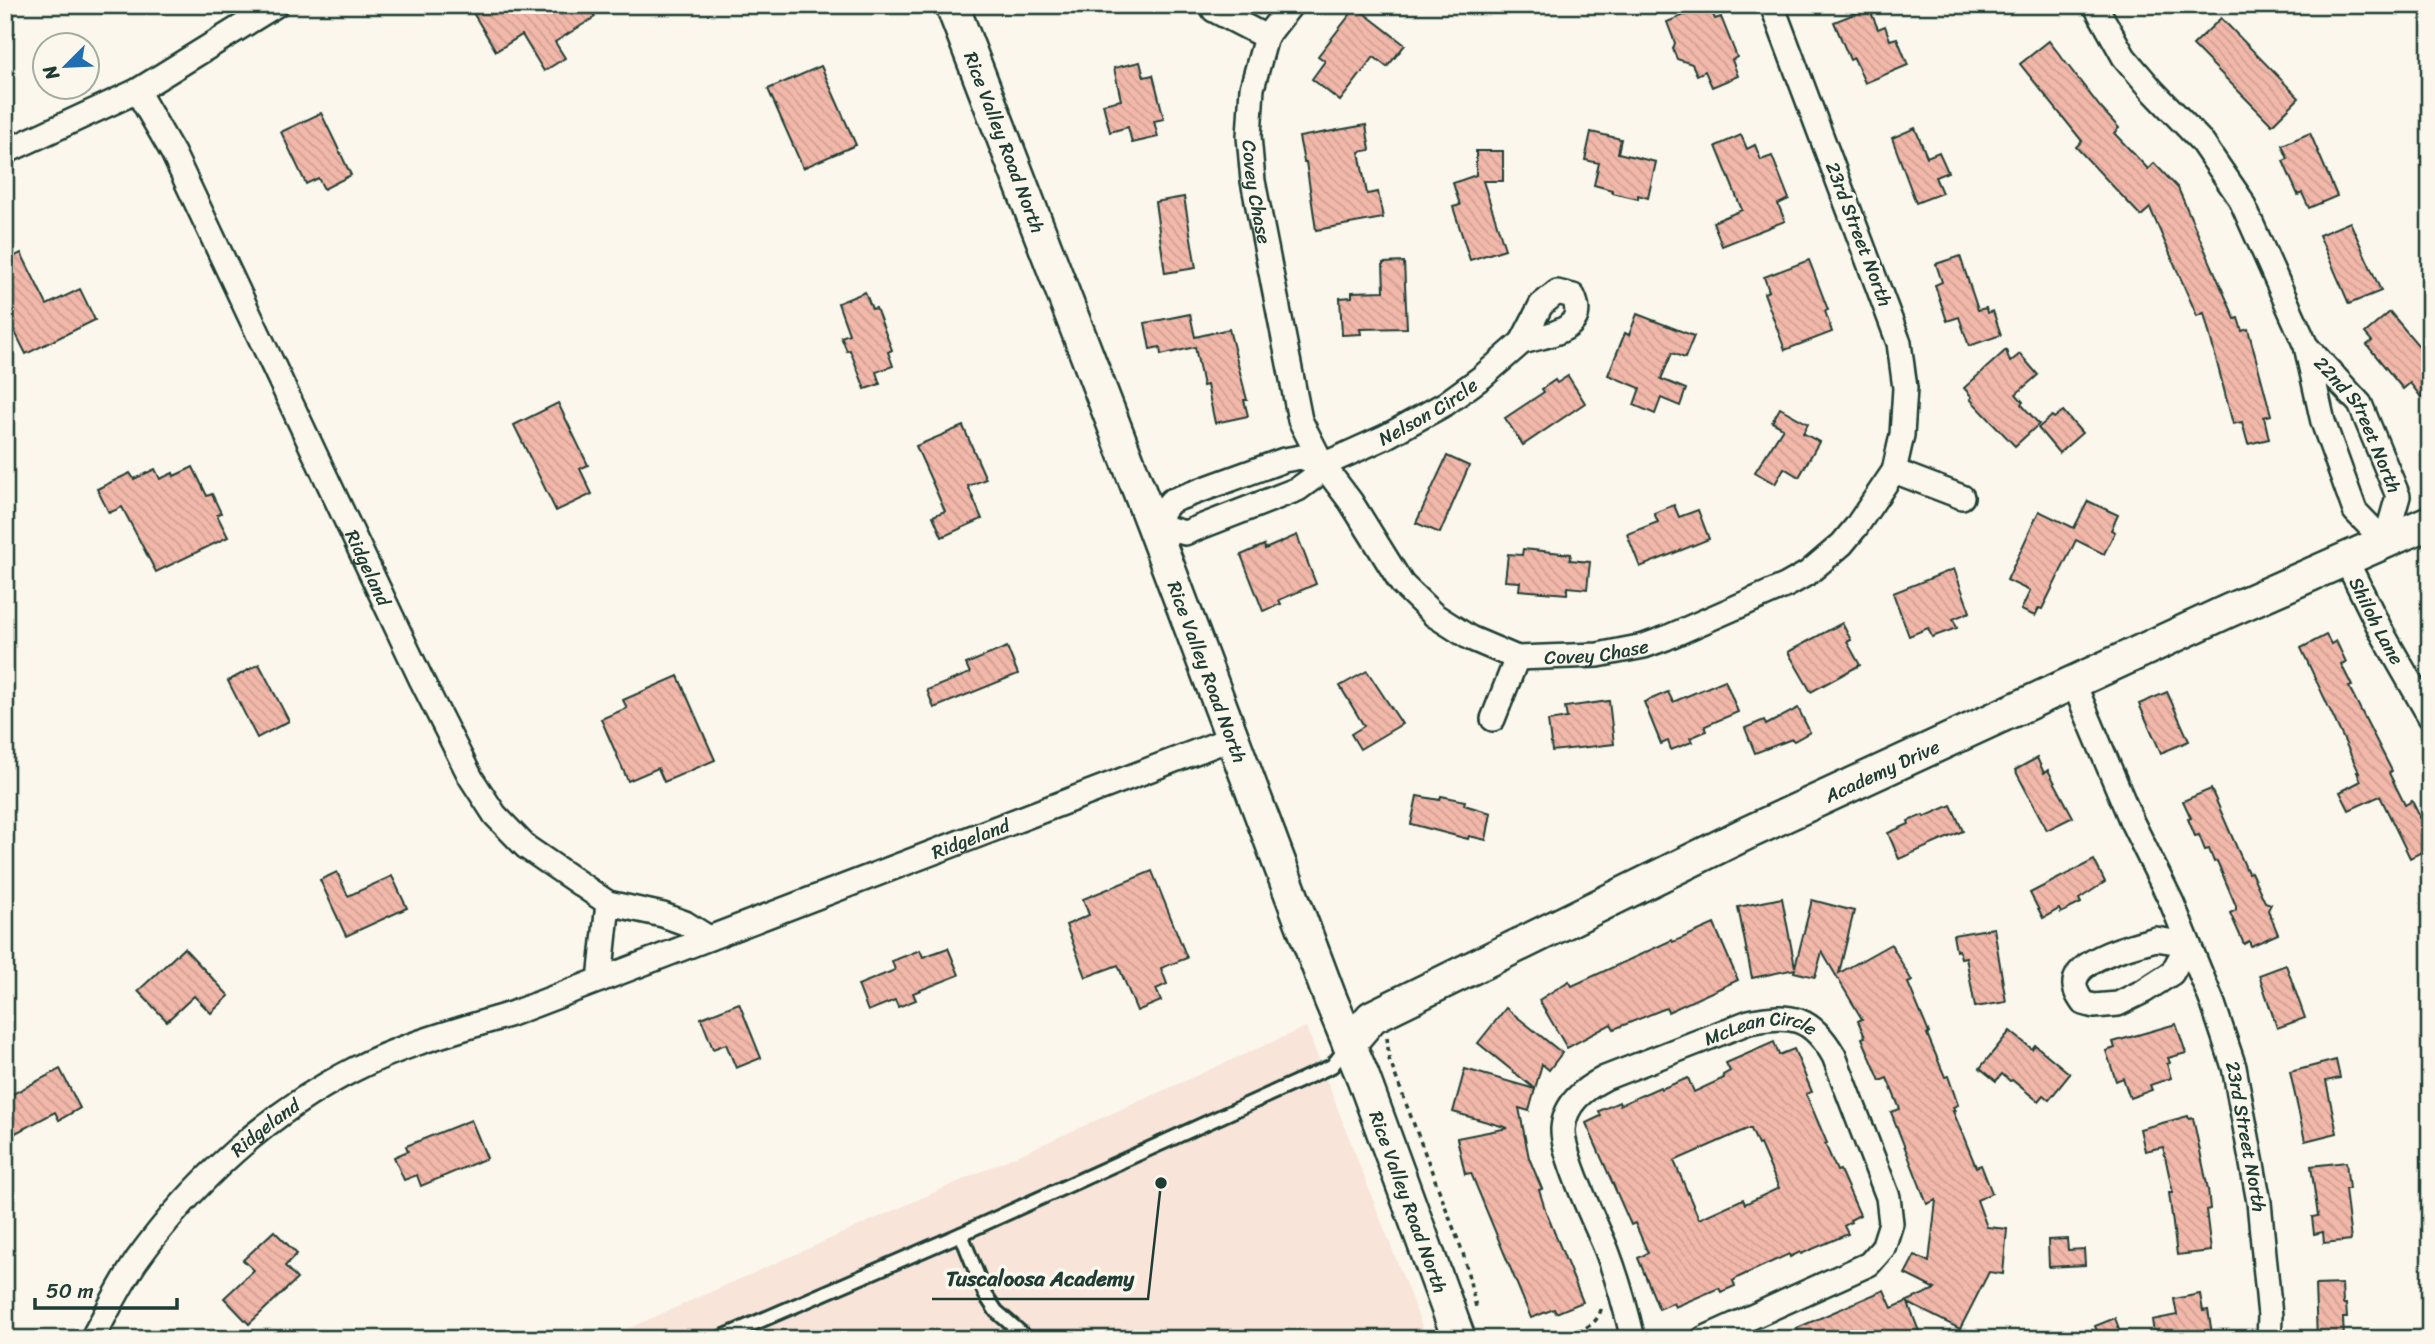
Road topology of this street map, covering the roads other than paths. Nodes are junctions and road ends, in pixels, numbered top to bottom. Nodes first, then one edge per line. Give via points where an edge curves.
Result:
1 (276, 5) edge
2 (952, 5) edge
3 (1291, 5) edge
4 (1772, 5) edge
5 (2095, 5) edge
6 (1214, 10) dead end
7 (1266, 37) junction
8 (137, 91) junction
9 (5, 152) edge
10 (1522, 342) dead end
11 (2306, 346) junction
12 (1323, 465) junction
13 (1894, 471) junction
14 (1962, 497) dead end
15 (2430, 522) edge
16 (1152, 524) junction
17 (2385, 542) junction
18 (2346, 560) junction
19 (1517, 657) junction
20 (2074, 684) junction
21 (2430, 717) edge
22 (1493, 719) dead end
23 (1232, 738) junction
24 (608, 903) junction
25 (709, 938) junction
26 (600, 981) junction
27 (1349, 1044) junction
28 (961, 1234) junction
29 (92, 1339) edge
30 (718, 1339) edge
31 (1028, 1339) edge
32 (1459, 1339) edge
33 (1633, 1339) edge
34 (1703, 1339) edge
35 (2269, 1339) edge

1 - 8 street
2 - 16 street, Rice Valley Road North
3 - 7 street, Covey Chase
4 - 13 street, 23rd Street North via 1899,343 1905,388
5 - 11 street, 22nd Street North via 2124,57 2201,141 2228,178
6 - 7 street
7 - 12 street, Covey Chase via 1249,113 1253,181 1300,420
8 - 9 street
8 - 24 street, Ridgeland via 173,153 471,778 495,815 526,847
10 - 12 street, Nelson Circle via 1445,404
11 - 17 street, 22nd Street North via 2323,422 2355,511
11 - 17 street, 22nd Street North via 2360,404 2398,496
12 - 16 street via 1297,489 1185,533
12 - 16 street via 1301,457 1284,460 1171,501
12 - 19 street, Covey Chase via 1402,584 1418,600 1451,628
13 - 14 street
13 - 19 street, Covey Chase via 1842,544 1787,585 1644,646 1598,655
15 - 17 street, Academy Drive
16 - 23 street, Rice Valley Road North
17 - 18 street, Academy Drive
18 - 20 street, Academy Drive
18 - 21 street, Shiloh Lane
19 - 22 street
20 - 27 street, Academy Drive via 1747,833 1371,1017
20 - 35 street, 23rd Street North via 2172,903 2234,1067 2259,1202
23 - 25 street, Ridgeland
23 - 27 street, Rice Valley Road North
24 - 25 street, Ridgeland via 663,915
24 - 26 street
25 - 26 street, Ridgeland
26 - 29 street, Ridgeland via 358,1067 279,1116 210,1175 163,1226 124,1281
27 - 28 lane via 1332,1066
27 - 32 street, Rice Valley Road North
28 - 30 lane
28 - 31 lane via 985,1294 996,1311
33 - 34 street, McLean Circle via 1607,1253 1570,1161 1563,1130 1570,1105 1605,1078 1749,1022 1793,1018 1810,1025 1834,1056 1888,1197 1891,1223 1883,1248 1869,1264

